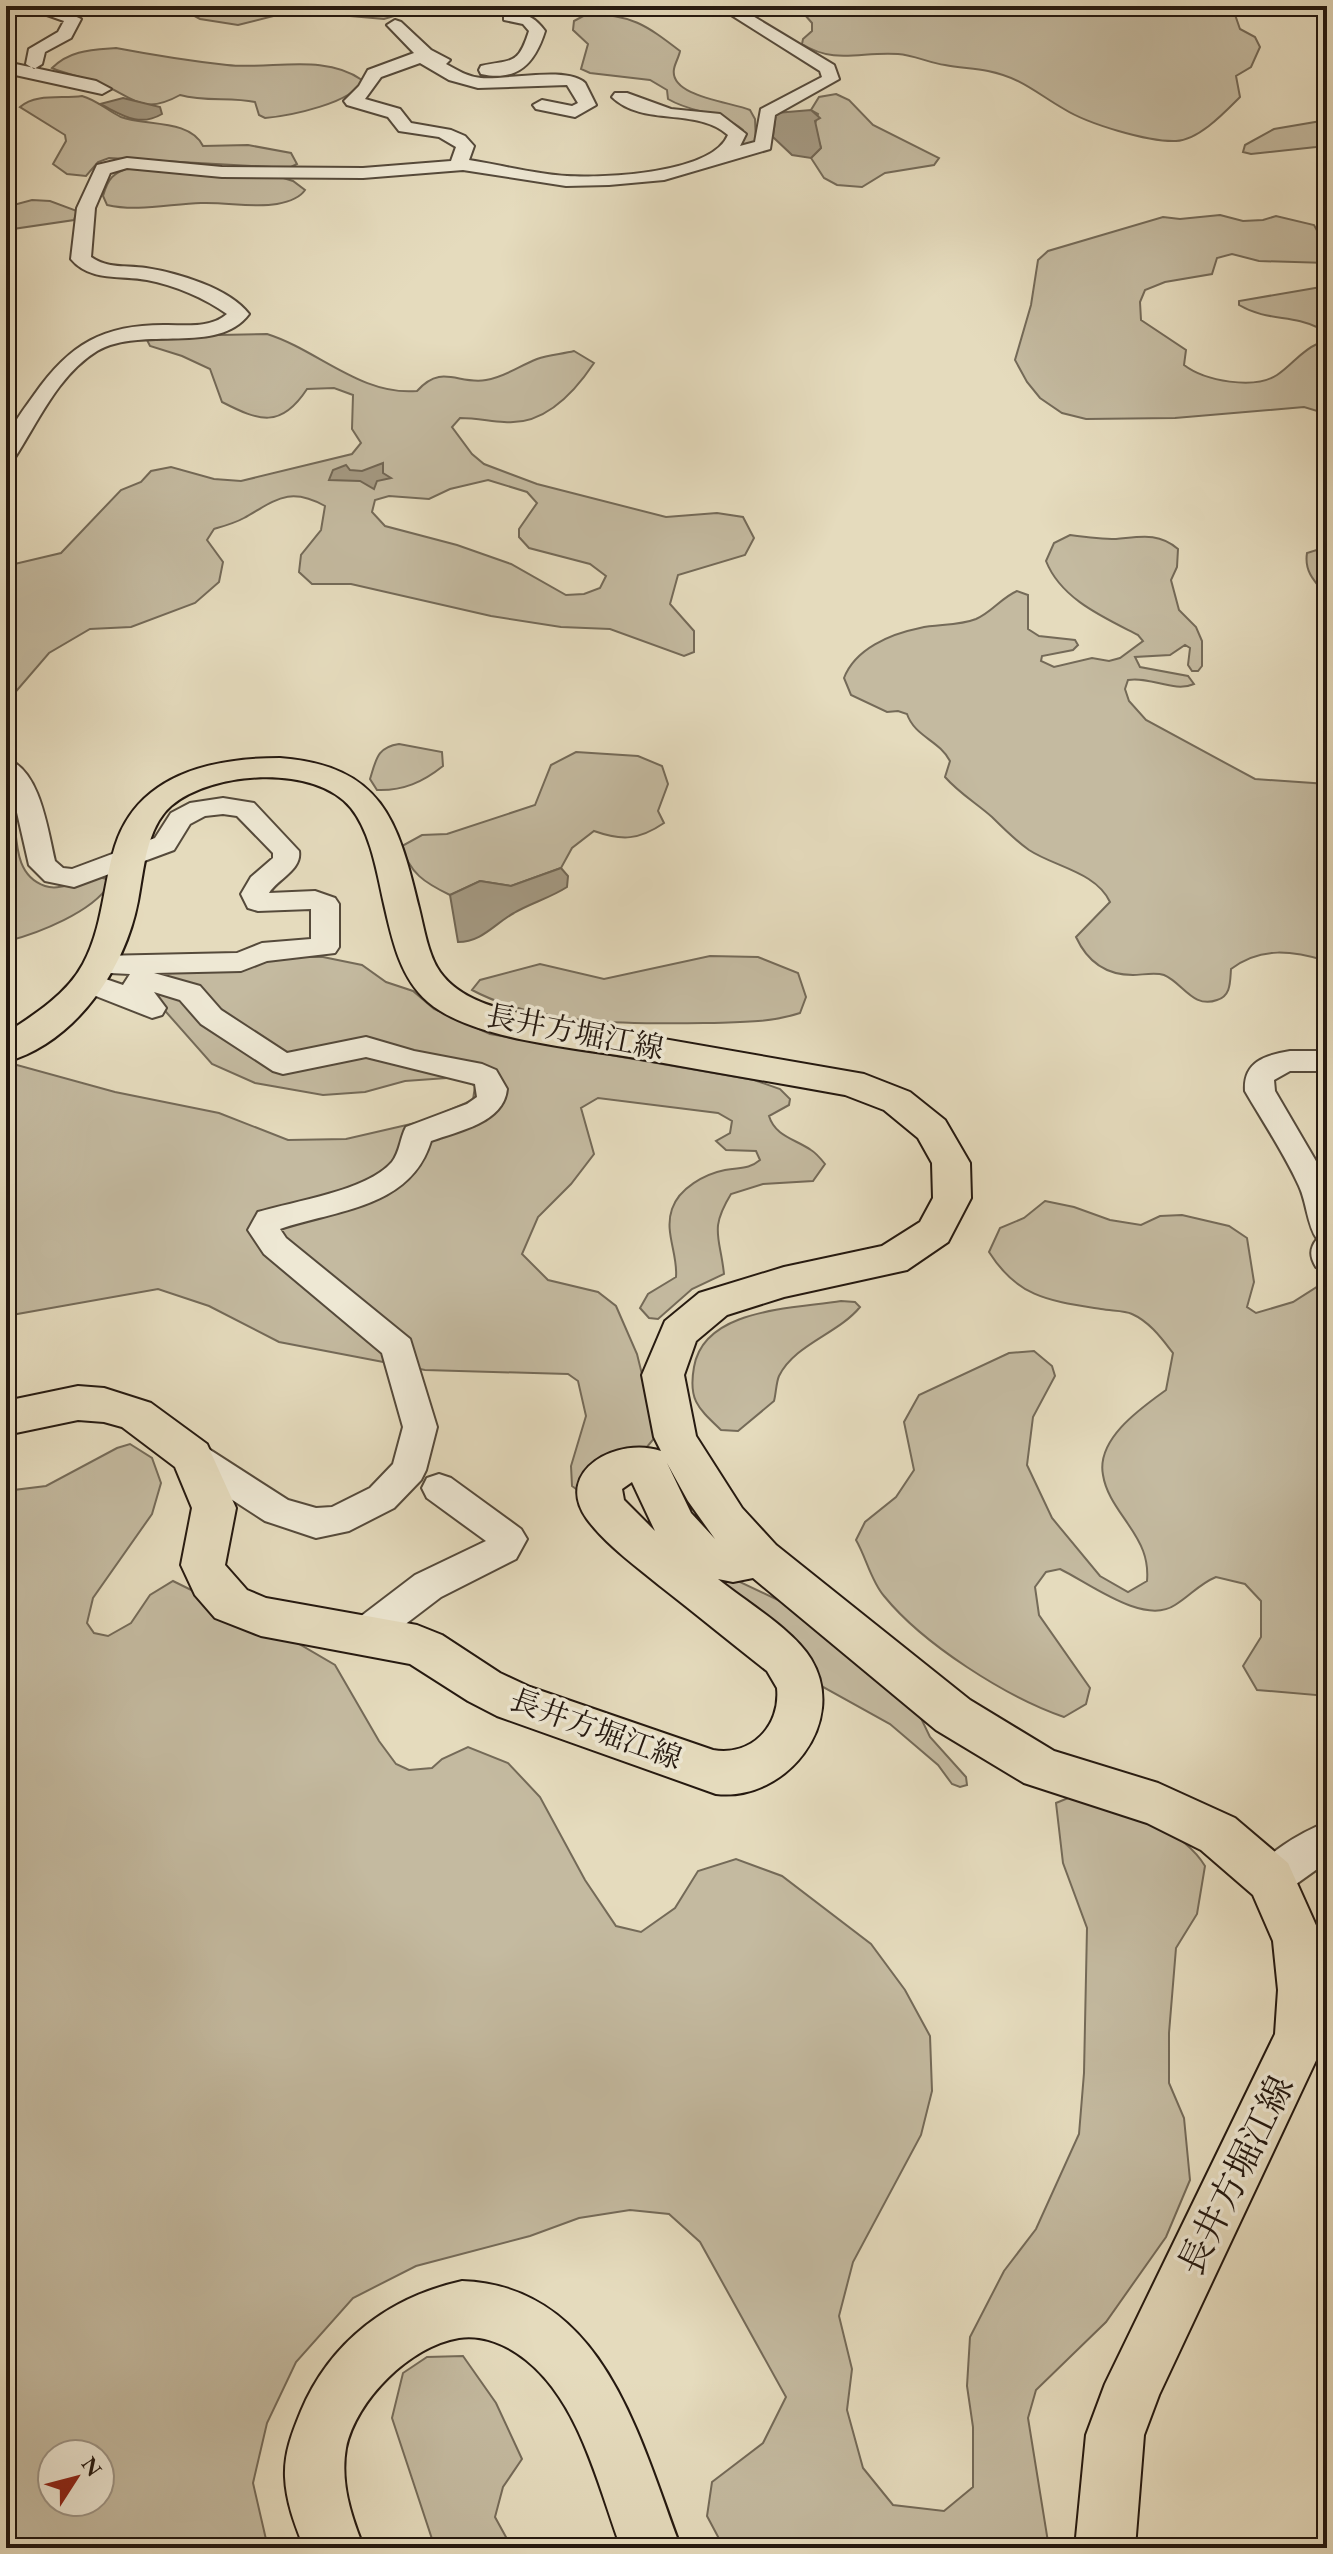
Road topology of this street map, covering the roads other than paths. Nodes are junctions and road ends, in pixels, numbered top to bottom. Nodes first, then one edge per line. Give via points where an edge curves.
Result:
1 (9, 6) edge
2 (725, 6) edge
3 (510, 17) dead end
4 (395, 25) dead end
5 (423, 55) junction
6 (34, 64) dead end
7 (6, 67) edge
8 (102, 89) dead end
9 (621, 97) dead end
10 (542, 105) dead end
11 (718, 160) junction
12 (458, 165) junction
13 (6, 454) edge
14 (6, 767) edge
15 (128, 858) junction
16 (94, 974) junction
17 (6, 1049) edge
18 (1327, 1061) edge
19 (1327, 1231) edge
20 (1327, 1248) edge
21 (1327, 1259) edge
22 (6, 1418) edge
23 (660, 1450) junction
24 (192, 1456) junction
25 (439, 1488) dead end
26 (365, 1634) junction
27 (1327, 1840) edge
28 (1271, 1879) junction
29 (334, 2548) edge
30 (651, 2548) edge
31 (1105, 2548) edge

1 - 6 street via 50,10 73,19 65,35 37,49
2 - 11 street via 832,76 767,113 764,145
3 - 5 street via 528,20 537,31 530,56 522,63 470,70
4 - 5 street
5 - 10 street via 455,76 478,83 568,80 577,83 587,105 575,112
5 - 12 street via 374,74 353,101 394,113 405,127 459,140 465,146
7 - 8 street
9 - 11 street via 670,113 724,121 737,134
11 - 12 street via 650,178 566,181
12 - 13 street via 363,173 222,172 127,163 103,169 86,208 81,259 99,270 151,275 239,314 212,328 125,333 85,350 51,387
14 - 15 street via 26,794 42,865 55,875 74,878
15 - 16 main road, 長井方堀江線 via 111,937
15 - 16 street via 165,844 180,819 199,809 245,809 286,851 287,860 261,883 255,894 258,902 325,904 325,947 262,952 241,962
15 - 23 main road, 長井方堀江線 via 138,823 156,802 181,786 214,774 262,767 300,769 329,778 354,793 371,813 415,954 429,982 455,1004 488,1019 532,1028 851,1083 897,1101 932,1129 951,1163 952,1198 934,1232 893,1259 784,1282 713,1304 679,1332 663,1375
16 - 17 main road, 長井方堀江線 via 44,1025
16 - 24 street via 152,1008 135,989 141,979 190,993 211,1017 283,1064 366,1047 472,1071 486,1077 492,1089 491,1101 478,1111 417,1135 399,1173 336,1201 269,1220 264,1230 275,1246 398,1348 420,1427 409,1470 382,1498 337,1521 316,1523 277,1511
18 - 19 street via 1271,1064 1259,1077 1260,1091 1324,1207
20 - 21 street
22 - 24 main road via 78,1403 104,1405 136,1415
23 - 26 main road, 長井方堀江線 via 616,1467 600,1484 603,1507 640,1544 783,1657 801,1680 794,1728 765,1761 742,1772 716,1773 535,1712 482,1686 427,1649
23 - 28 main road, 長井方堀江線 via 659,1498 680,1534 706,1556 727,1563 760,1558 953,1715 1041,1768 1158,1805 1218,1834
24 - 26 main road, 長井方堀江線 via 214,1508 203,1565 231,1604 261,1617
25 - 26 street via 509,1539 503,1549 428,1586
27 - 28 street
28 - 31 main road, 長井方堀江線 via 1298,1941 1304,1990 1301,2037 1134,2384 1115,2435
29 - 30 main road via 316,2504 316,2449 340,2392 370,2358 408,2329 445,2312 478,2309 515,2321 548,2340 579,2375

